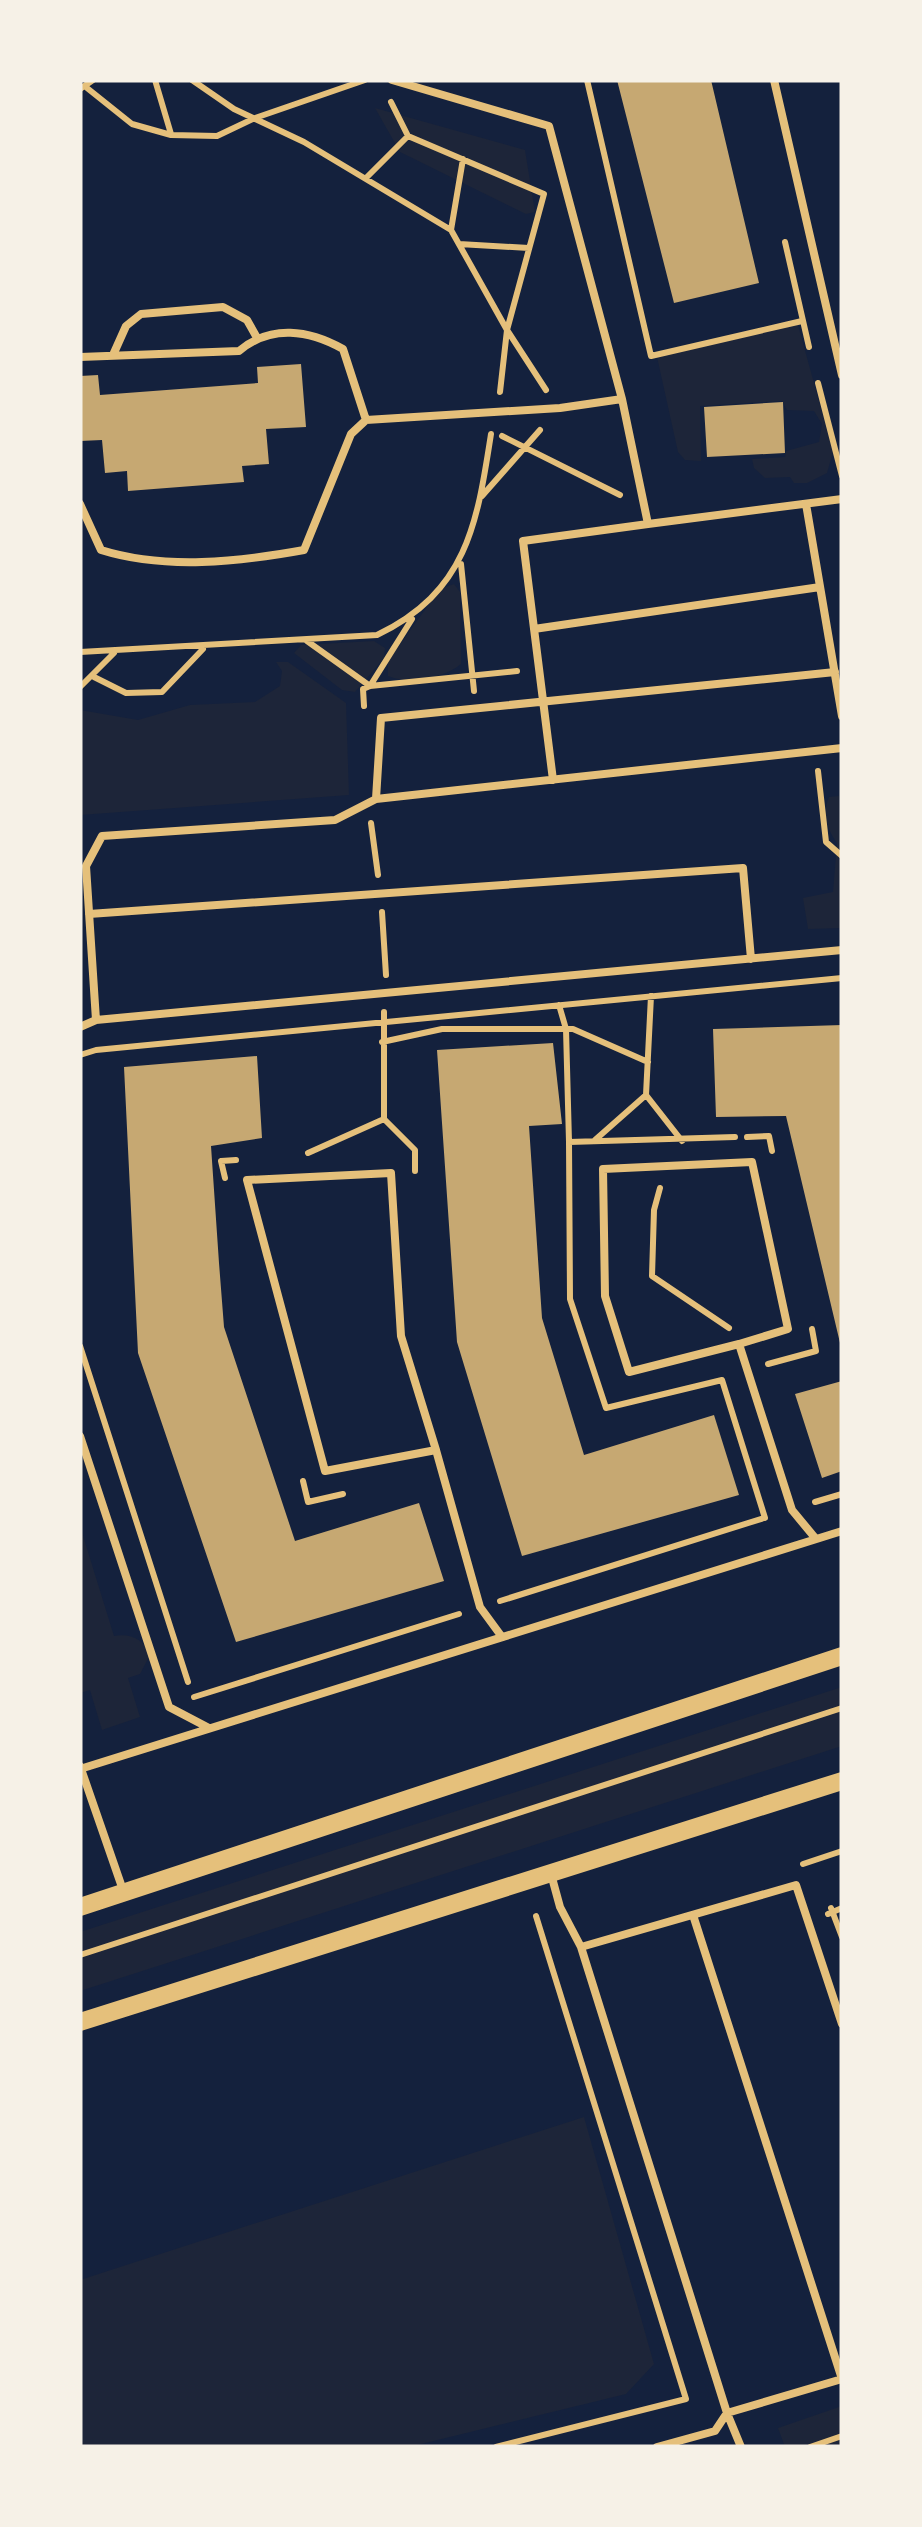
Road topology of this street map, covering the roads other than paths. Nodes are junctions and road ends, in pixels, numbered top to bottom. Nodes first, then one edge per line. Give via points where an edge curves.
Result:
1 (392, 80) edge
2 (774, 80) edge
3 (256, 336) junction
4 (112, 356) junction
5 (80, 357) edge
6 (842, 375) edge
7 (622, 399) junction
8 (366, 420) junction
9 (842, 499) edge
10 (80, 504) edge
11 (806, 504) junction
12 (648, 524) junction
13 (820, 587) junction
14 (534, 629) junction
15 (834, 672) junction
16 (543, 699) junction
17 (842, 716) edge
18 (842, 748) edge
19 (553, 780) junction
20 (376, 799) junction
21 (89, 914) junction
22 (842, 950) edge
23 (751, 958) junction
24 (96, 1020) junction
25 (80, 1027) edge
26 (738, 1344) junction
27 (80, 1436) edge
28 (436, 1450) junction
29 (842, 1530) edge
30 (816, 1538) junction
31 (502, 1637) junction
32 (842, 1656) edge
33 (209, 1728) junction
34 (81, 1767) edge
35 (842, 1780) edge
36 (551, 1874) junction
37 (124, 1893) junction
38 (80, 1907) edge
39 (693, 1915) junction
40 (581, 1947) junction
41 (80, 2022) edge
42 (842, 2024) edge
43 (842, 2379) edge
44 (726, 2413) junction
45 (657, 2447) edge
46 (741, 2447) edge

1 - 7 lane via 550,126
2 - 6 lane
3 - 4 lane via 239,351
3 - 4 lane via 248,320 223,307 141,314 126,326
3 - 8 lane via 314,333 344,349
4 - 5 lane
7 - 8 lane
7 - 12 lane
8 - 10 lane via 351,434 304,550 246,560 134,561 101,550
9 - 11 lane
11 - 12 lane
11 - 13 lane
12 - 14 lane via 522,540
13 - 14 lane
13 - 15 lane
14 - 16 lane
15 - 16 lane
15 - 17 lane
16 - 19 lane
16 - 20 lane via 380,718
18 - 19 lane
19 - 20 lane
20 - 21 lane via 335,820 102,836 86,866
21 - 23 lane via 743,868
21 - 24 lane
22 - 23 lane
23 - 24 lane
24 - 25 lane
26 - 26 lane via 629,1372 606,1296 603,1169 752,1162 788,1329
26 - 30 lane via 792,1510
27 - 33 lane via 169,1707
28 - 28 lane via 325,1471 247,1180 391,1173 401,1336
28 - 31 lane via 480,1607
29 - 30 lane
30 - 31 lane
31 - 33 lane
32 - 37 street
33 - 34 lane
34 - 37 lane
35 - 36 street
36 - 40 lane
36 - 41 street
37 - 38 street
39 - 40 lane
39 - 42 lane via 796,1885
39 - 43 lane
40 - 44 lane
43 - 44 lane
44 - 45 lane via 715,2430
44 - 46 lane

